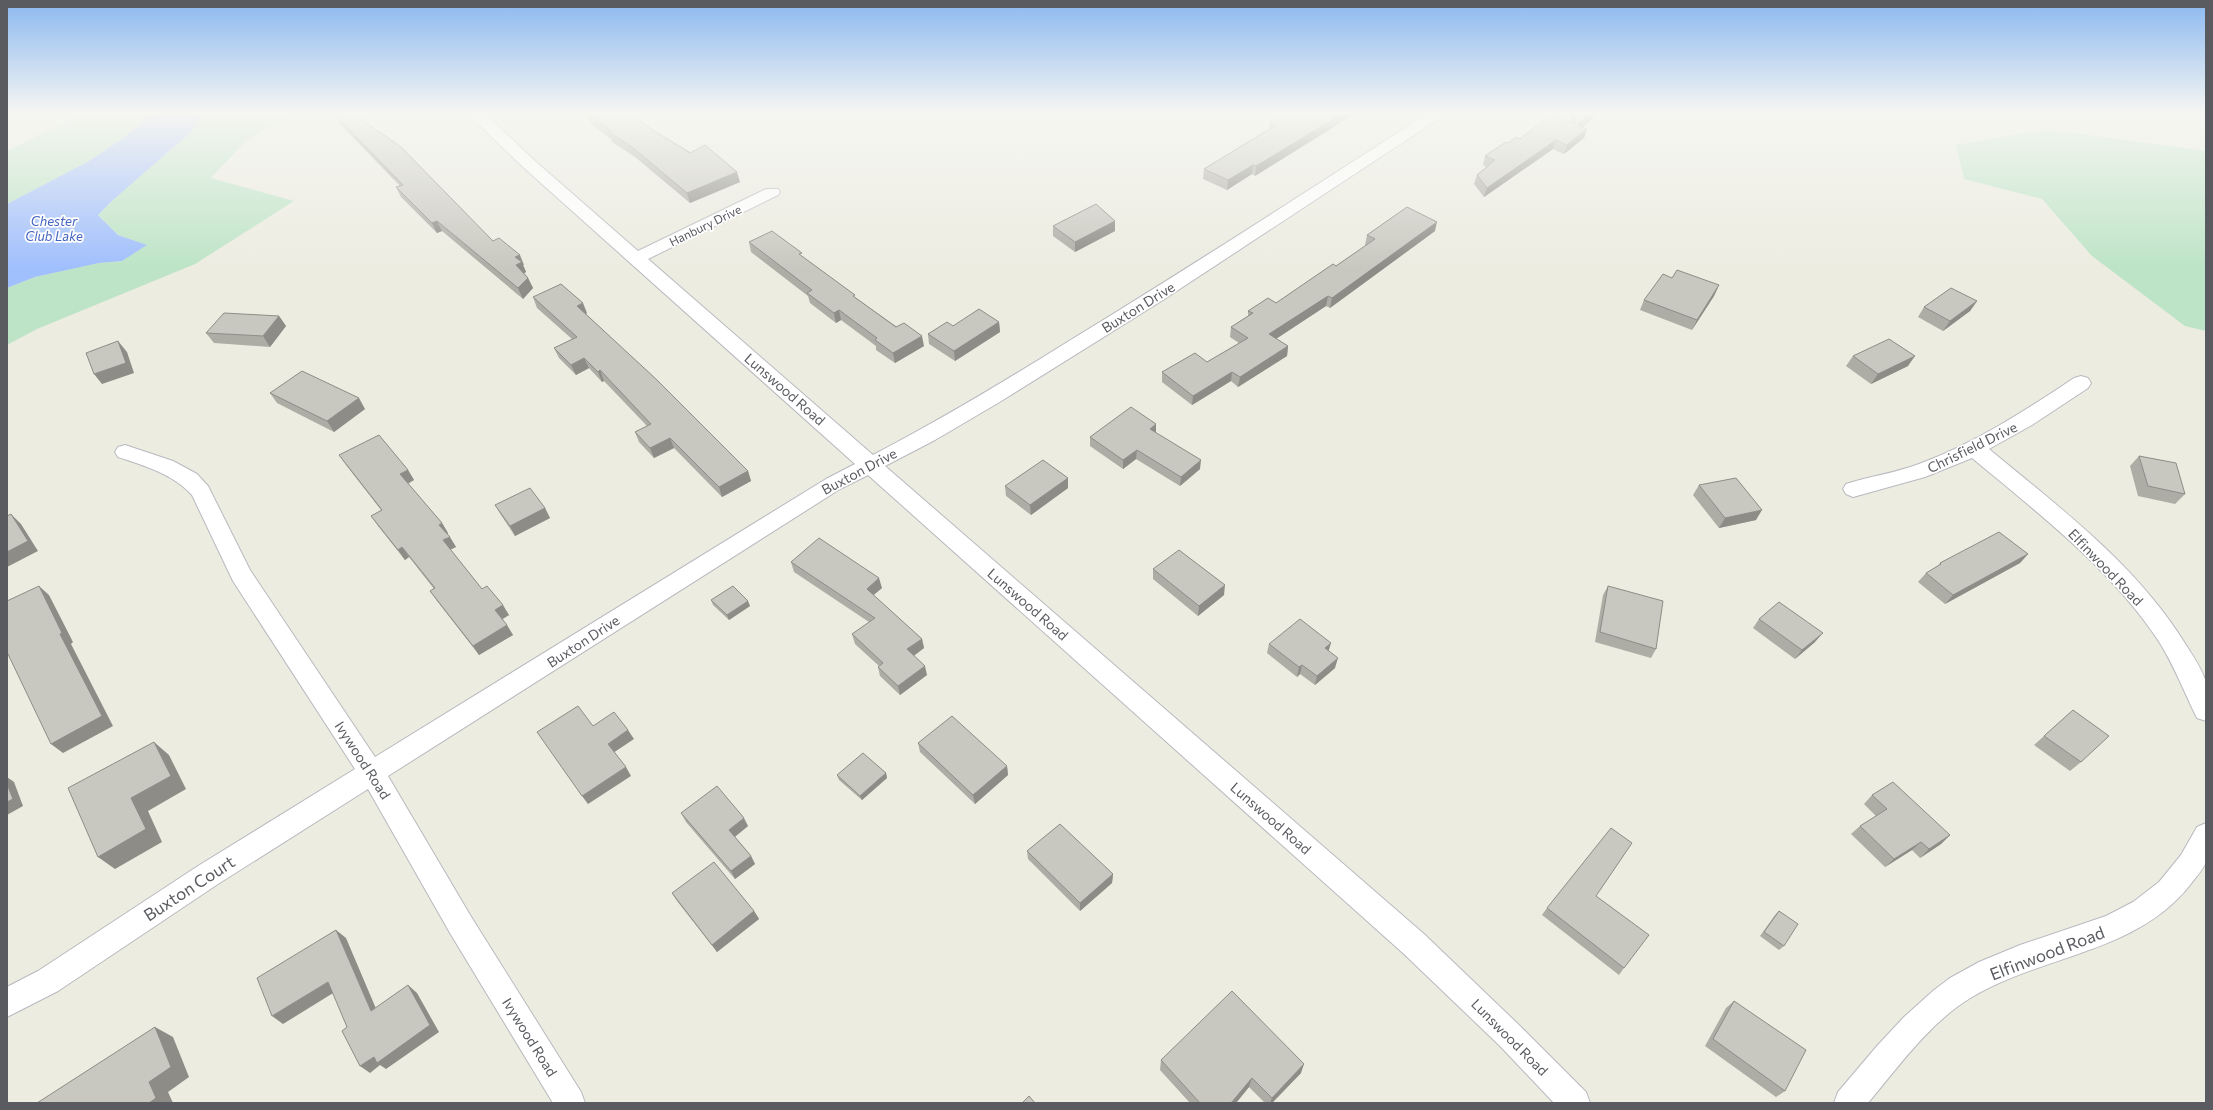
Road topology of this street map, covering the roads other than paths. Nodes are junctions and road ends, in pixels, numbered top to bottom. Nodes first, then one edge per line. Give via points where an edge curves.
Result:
1 (529, 164) edge
2 (1361, 164) edge
3 (772, 192) dead end
4 (637, 258) junction
5 (2081, 383) dead end
6 (1974, 448) junction
7 (125, 452) dead end
8 (871, 464) junction
9 (1853, 489) dead end
10 (2206, 711) edge
11 (372, 774) junction
12 (2206, 835) edge
13 (7, 1003) edge
14 (570, 1103) edge
15 (1575, 1103) edge
16 (1849, 1103) edge

1 - 4 street, Lunswood Road
2 - 8 street, Buxton Drive via 1157,296 991,398 928,435
3 - 4 street, Hanbury Drive
4 - 8 street, Lunswood Road
5 - 6 street, Chrisfield Drive via 2033,416
6 - 9 street, Chrisfield Drive via 1925,470
6 - 10 street, Elfinwood Road via 2075,533 2118,575 2154,618 2184,662
7 - 11 street, Ivywood Road via 166,466 190,479 201,492 241,574
8 - 11 street, Buxton Drive via 820,492
8 - 15 street, Lunswood Road via 1414,944
11 - 13 street, Buxton Court via 208,875 48,981
11 - 14 street, Ivywood Road
12 - 16 street, Elfinwood Road via 2183,876 2154,904 2122,924 2000,967 1961,988 1927,1014

